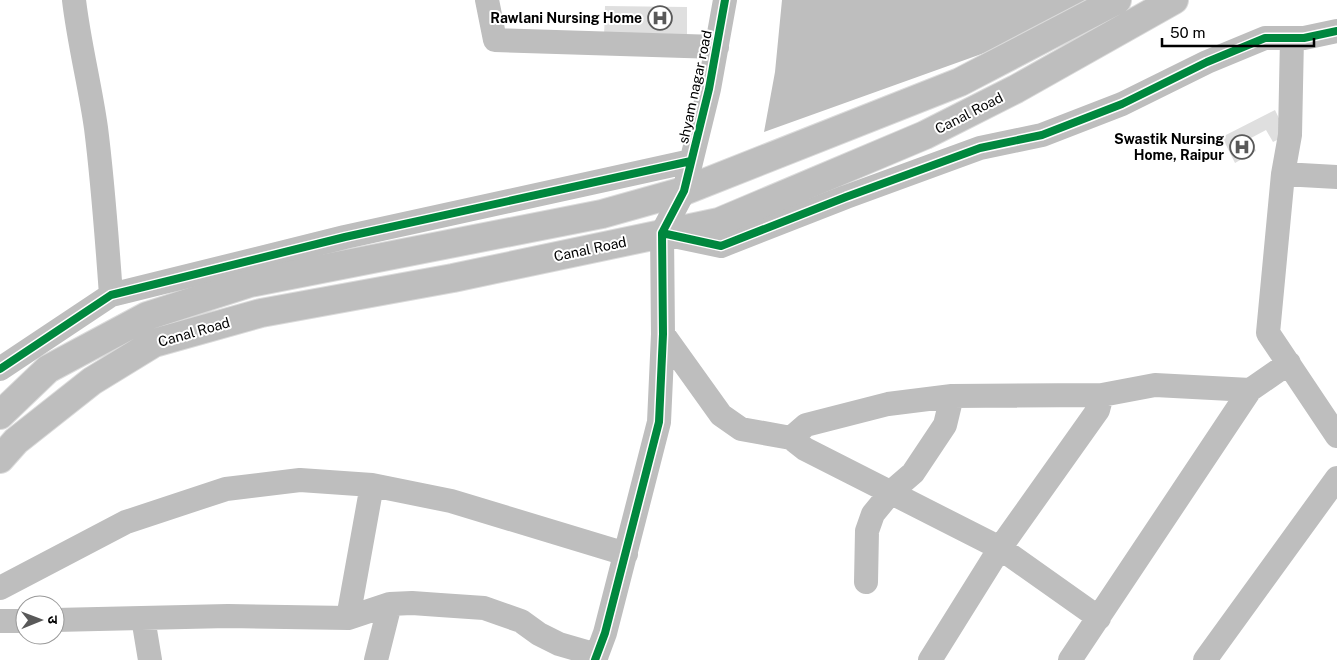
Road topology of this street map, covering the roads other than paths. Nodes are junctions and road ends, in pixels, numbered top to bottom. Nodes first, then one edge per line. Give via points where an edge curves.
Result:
1 (74, 0) edge
2 (487, 0) edge
3 (725, 0) edge
4 (1118, 0) edge
5 (1174, 0) edge
6 (1337, 31) edge
7 (1292, 38) junction
8 (717, 47) junction
9 (691, 161) junction
10 (1283, 174) junction
11 (1337, 177) edge
12 (684, 191) junction
13 (662, 234) junction
14 (111, 295) junction
15 (663, 334) junction
16 (1289, 363) junction
17 (0, 369) edge
18 (1250, 390) junction
19 (1102, 395) junction
20 (952, 396) junction
21 (0, 415) edge
22 (1337, 436) edge
23 (791, 438) junction
24 (0, 459) edge
25 (1337, 478) edge
26 (372, 485) junction
27 (891, 492) junction
28 (1000, 548) junction
29 (626, 554) junction
30 (866, 582) dead end
31 (0, 588) edge
32 (390, 604) junction
33 (143, 618) junction
34 (348, 618) junction
35 (1099, 618) junction
36 (65, 620) edge
37 (0, 621) edge
38 (15, 621) edge
39 (596, 658) edge
40 (150, 660) edge
41 (376, 660) edge
42 (930, 660) edge
43 (1070, 660) edge
44 (1206, 660) edge

1 - 14 street via 96,134
2 - 8 street via 495,40
3 - 8 street, shyam nagar road
4 - 12 main road, Canal Road via 960,82
5 - 13 main road, Canal Road via 1016,89 925,135 719,222
6 - 7 street
7 - 10 street via 1290,135
7 - 13 street via 1265,38 1122,104 1050,132 980,148 721,246
8 - 9 street, shyam nagar road
9 - 12 street, shyam nagar road
9 - 14 street via 345,237
10 - 11 street
10 - 16 street via 1268,333
12 - 13 street, shyam nagar road
12 - 21 main road, Canal Road via 602,214 250,283 147,316 48,369
13 - 15 street
13 - 24 main road, Canal Road via 453,278 261,313 154,343 92,381 16,441
14 - 17 street
15 - 23 street via 722,415 741,429
15 - 29 street via 659,422
16 - 18 street
16 - 22 street
18 - 19 street via 1155,385
18 - 35 street
19 - 20 street
19 - 28 street via 1098,410
20 - 23 street via 888,404 806,425
20 - 27 street via 945,424 913,473
23 - 27 street via 804,449
25 - 44 street
26 - 29 street via 451,501
26 - 31 street via 300,480 226,489 126,522
26 - 34 street
27 - 28 street
27 - 30 street via 873,514 867,531
28 - 35 street
28 - 42 street
29 - 39 street
32 - 34 street
32 - 39 street via 484,608 521,621 538,634
32 - 41 street
33 - 34 street
33 - 36 street
33 - 40 street
35 - 43 street
37 - 38 street

